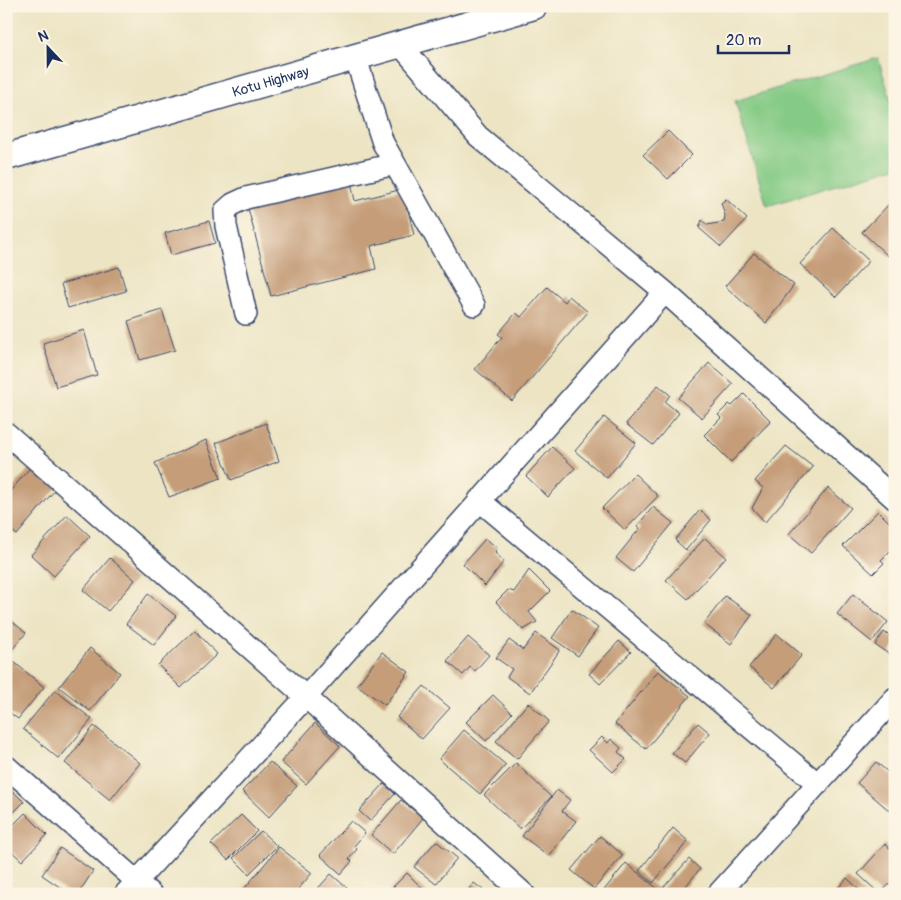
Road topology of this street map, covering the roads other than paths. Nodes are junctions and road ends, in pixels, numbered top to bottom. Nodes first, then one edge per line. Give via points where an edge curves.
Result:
1 (534, 6) edge
2 (399, 44) junction
3 (355, 56) junction
4 (6, 157) edge
5 (395, 164) junction
6 (664, 292) junction
7 (474, 305) dead end
8 (246, 314) dead end
9 (6, 433) edge
10 (479, 500) junction
11 (895, 500) edge
12 (306, 697) junction
13 (895, 698) edge
14 (6, 766) edge
15 (818, 784) junction
16 (138, 889) edge
17 (524, 894) edge
18 (718, 894) edge

1 - 2 street, Kotu Highway
2 - 3 street, Kotu Highway
2 - 6 street via 478,136
3 - 4 street, Kotu Highway
3 - 5 street via 383,143
5 - 7 street
5 - 8 street via 246,198 225,211
6 - 10 street
6 - 11 street
9 - 12 street
10 - 12 street
10 - 15 street
12 - 16 street
12 - 17 street
13 - 15 street
14 - 16 street
15 - 18 street

